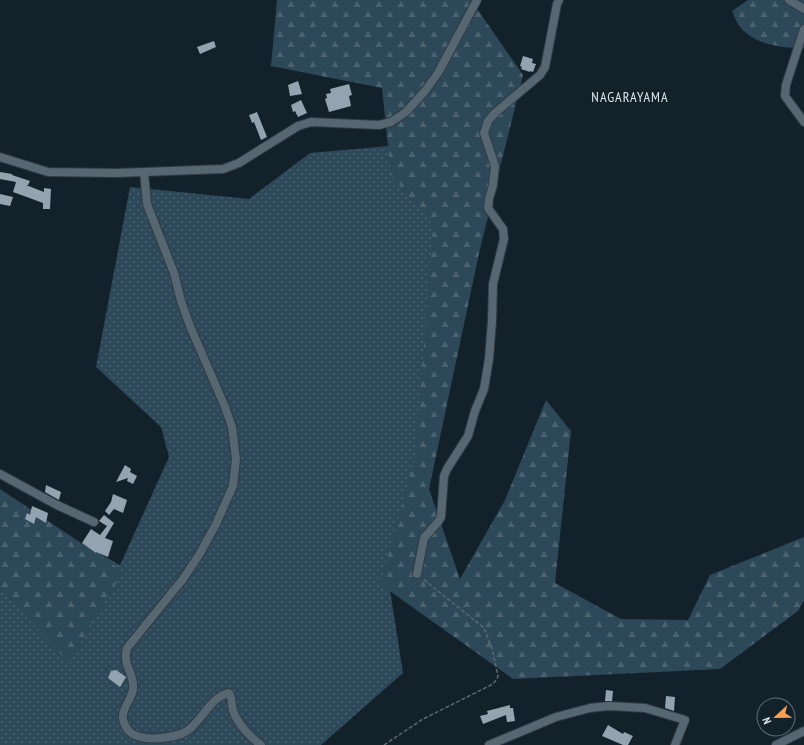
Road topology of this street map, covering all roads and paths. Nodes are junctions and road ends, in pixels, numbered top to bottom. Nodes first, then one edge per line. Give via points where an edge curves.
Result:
1 (477, 0) edge
2 (559, 0) edge
3 (789, 0) edge
4 (804, 9) edge
5 (804, 29) edge
6 (804, 122) edge
7 (0, 157) edge
8 (144, 172) junction
9 (0, 474) edge
10 (94, 522) dead end
11 (417, 574) joint
12 (804, 731) edge
13 (261, 745) edge
14 (384, 745) edge
15 (489, 745) edge
16 (675, 745) edge
17 (776, 745) edge

1 - 8 street via 438,73 406,112 391,122 379,125 311,122 298,126 239,163 223,169
2 - 11 street via 545,67 540,75 495,113 488,121 484,133 495,166 488,208 503,229 504,239 493,284 489,360 484,389 468,436 444,476 441,516 424,538
3 - 4 street
5 - 6 street via 786,84 785,96
7 - 8 street via 48,172
8 - 13 street via 147,204 174,273 190,326 225,406 232,427 236,459 233,486 199,556 127,648 126,664 133,691 123,715 124,722 126,728 137,737 153,739 175,736 186,732 216,699 229,692 238,721
9 - 10 street
11 - 14 path via 484,628 492,648 498,676 493,684 423,719
12 - 17 street
15 - 16 street via 556,717 609,706 645,708 685,720

